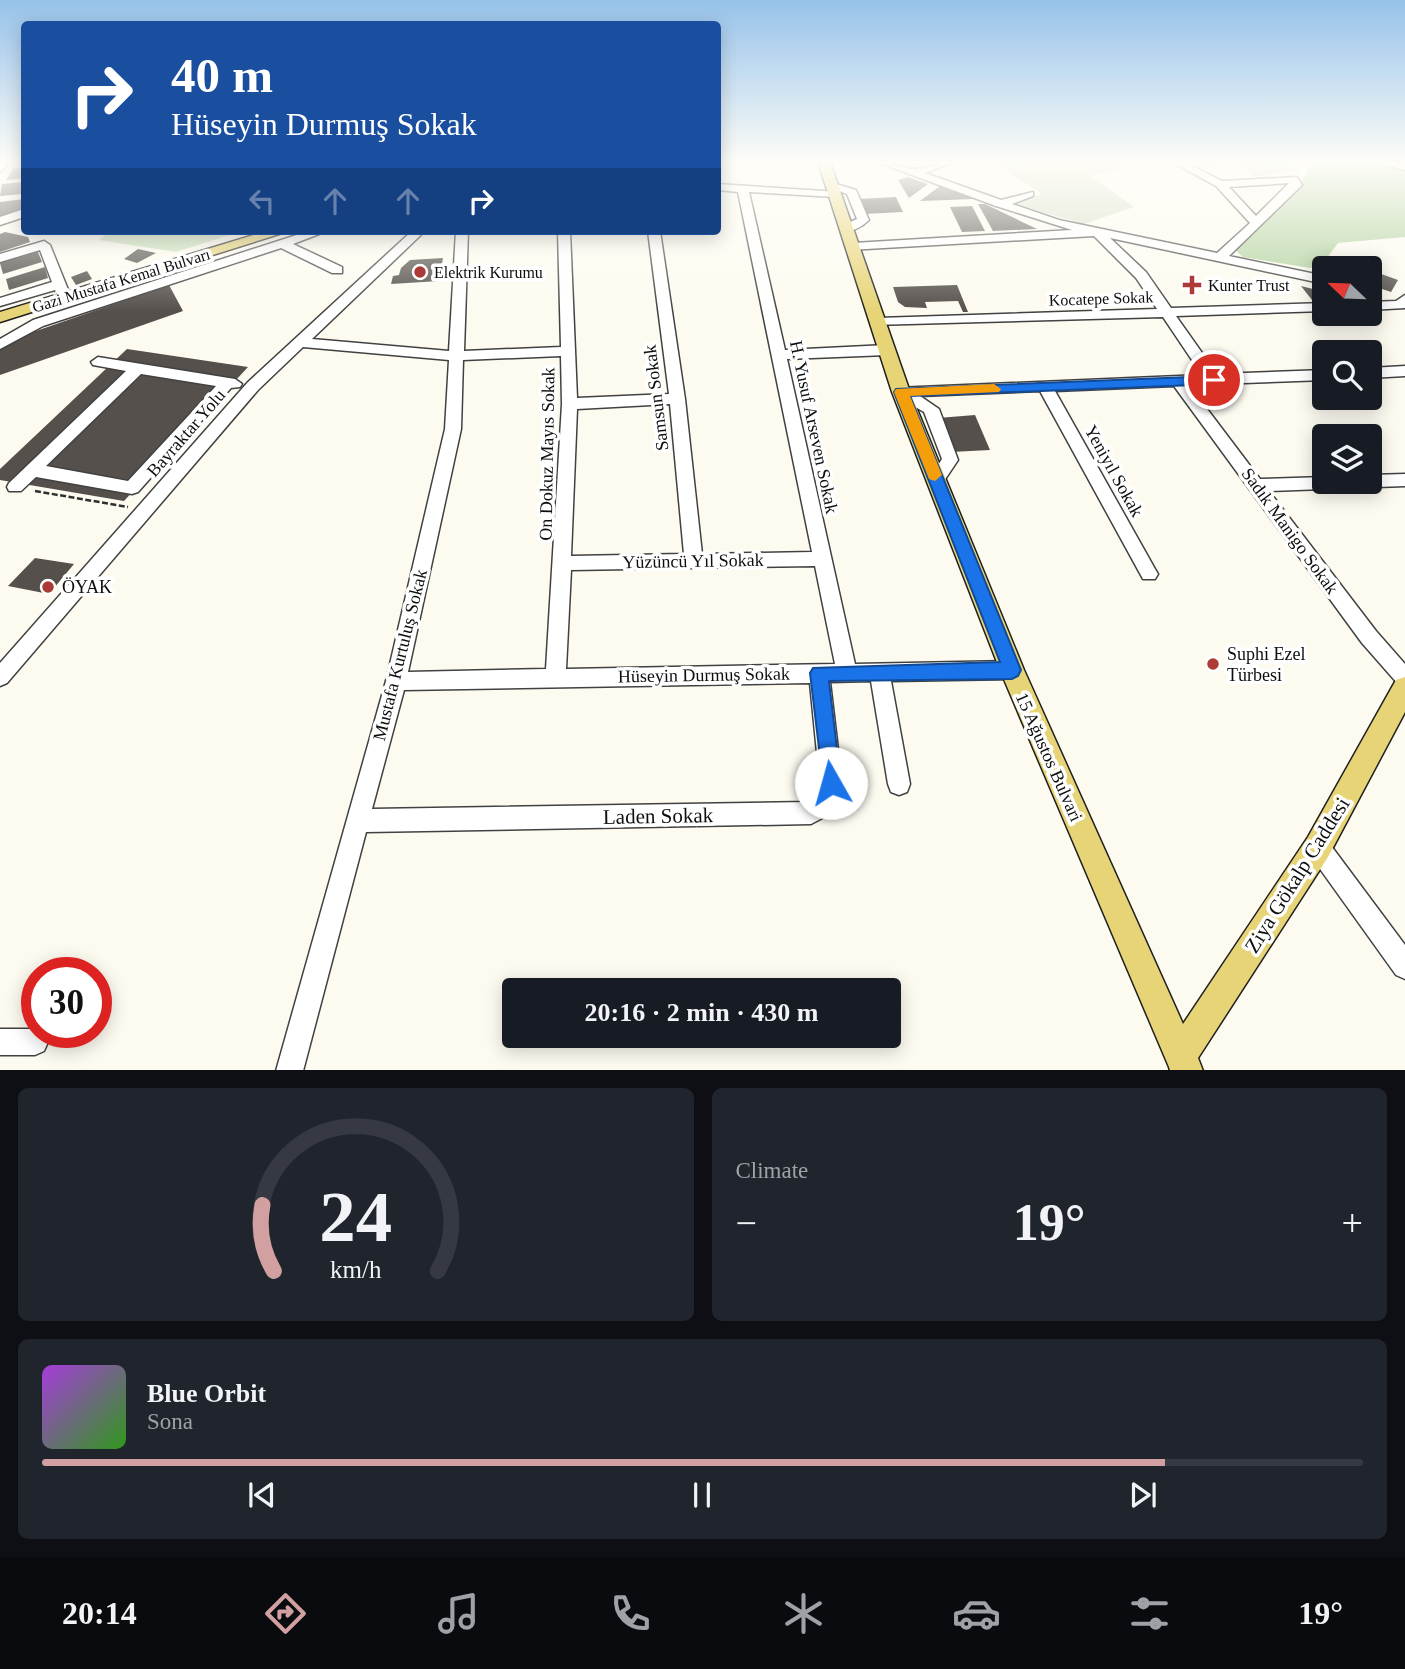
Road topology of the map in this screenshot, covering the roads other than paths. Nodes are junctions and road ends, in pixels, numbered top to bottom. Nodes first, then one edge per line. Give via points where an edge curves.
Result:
1 (748, 212) edge
2 (841, 212) edge
3 (1023, 212) edge
4 (1246, 212) edge
5 (1268, 212) edge
6 (21, 214) edge
7 (0, 221) edge
8 (1256, 223) junction
9 (1097, 232) junction
10 (415, 235) edge
11 (462, 235) edge
12 (564, 235) edge
13 (655, 235) edge
14 (282, 237) edge
15 (850, 238) junction
16 (1221, 257) junction
17 (0, 258) edge
18 (337, 270) dead end
19 (171, 271) junction
20 (1312, 277) edge
21 (62, 290) junction
22 (1382, 298) edge
23 (0, 302) edge
24 (1403, 304) edge
25 (1382, 305) edge
26 (1312, 307) edge
27 (1168, 313) junction
28 (0, 317) edge
29 (878, 322) junction
30 (298, 342) junction
31 (0, 345) edge
32 (887, 350) junction
33 (568, 351) junction
34 (779, 355) junction
35 (457, 356) junction
36 (98, 362) dead end
37 (137, 369) junction
38 (1405, 371) edge
39 (1382, 372) edge
40 (1312, 376) edge
41 (1214, 380) junction
42 (1179, 382) junction
43 (227, 383) junction
44 (253, 386) junction
45 (1045, 387) junction
46 (901, 392) junction
47 (677, 399) junction
48 (570, 404) junction
49 (33, 470) junction
50 (1405, 480) edge
51 (1256, 485) junction
52 (15, 487) road end
53 (822, 559) junction
54 (694, 561) junction
55 (564, 563) junction
56 (1149, 574) dead end
57 (1012, 670) junction
58 (819, 673) junction
59 (847, 673) junction
60 (880, 673) junction
61 (0, 677) edge
62 (556, 678) junction
63 (1405, 678) edge
64 (396, 681) junction
65 (1405, 688) edge
66 (899, 783) dead end
67 (358, 821) junction
68 (1318, 847) junction
69 (1405, 966) edge
70 (21, 1041) edge
71 (0, 1042) edge
72 (1183, 1063) edge
73 (289, 1070) edge

1 - 34 street, H. Yusuf Arseven Sokak
2 - 15 main road, 15 Ağustos Bulvari
3 - 9 street
4 - 8 street
5 - 8 street
6 - 7 street
8 - 16 street
9 - 15 street
9 - 16 street
9 - 27 street via 1140,275
10 - 30 street, Bayraktar Yolu
11 - 35 street, Mustafa Kurtuluş Sokak
12 - 33 street, On Dokuz Mayıs Sokak
13 - 47 street, Samsun Sokak
14 - 18 street
14 - 19 main road, Gazi Mustafa Kemal Bulvarı
15 - 29 main road, 15 Ağustos Bulvari
16 - 20 street
17 - 21 street via 44,245
19 - 21 main road, Gazi Mustafa Kemal Bulvarı
19 - 31 street via 38,323
21 - 23 street
21 - 28 main road, Gazi Mustafa Kemal Bulvarı
22 - 24 street
24 - 25 street
26 - 27 street, Kocatepe Sokak
27 - 29 street, Kocatepe Sokak
27 - 41 street
29 - 32 main road, 15 Ağustos Bulvari
30 - 35 street
30 - 44 street, Bayraktar Yolu
32 - 34 street
32 - 46 main road, 15 Ağustos Bulvari
33 - 35 street
33 - 48 street, On Dokuz Mayıs Sokak
34 - 53 street, H. Yusuf Arseven Sokak
35 - 64 street, Mustafa Kurtuluş Sokak via 453,429
36 - 37 street
37 - 43 street
37 - 49 street
38 - 39 street
40 - 41 street
41 - 42 street
42 - 45 street
42 - 51 street, Sadık Manigo Sokak
43 - 44 street
43 - 49 street via 132,488
44 - 61 street, Bayraktar Yolu
45 - 46 street
45 - 56 street, Yeniyıl Sokak
46 - 57 main road, 15 Ağustos Bulvari
47 - 48 street
47 - 54 street, Samsun Sokak
48 - 55 street, On Dokuz Mayıs Sokak
49 - 52 street
50 - 51 street
51 - 63 street, Sadık Manigo Sokak
53 - 54 street, Yüzüncü Yıl Sokak
53 - 59 street, H. Yusuf Arseven Sokak
54 - 55 street, Yüzüncü Yıl Sokak
55 - 62 street, On Dokuz Mayıs Sokak
57 - 60 street, Hüseyin Durmuş Sokak
57 - 72 main road, 15 Ağustos Bulvari
58 - 59 street, Hüseyin Durmuş Sokak
58 - 62 street, Hüseyin Durmuş Sokak
58 - 67 street, Laden Sokak via 831,783 822,806 811,813
59 - 60 street, Hüseyin Durmuş Sokak
60 - 66 street
62 - 64 street, Hüseyin Durmuş Sokak
64 - 67 street, Mustafa Kurtuluş Sokak
65 - 68 main road, Ziya Gökalp Caddesi
67 - 73 street, Mustafa Kurtuluş Sokak
68 - 69 street
68 - 72 main road, Ziya Gökalp Caddesi
70 - 71 street

